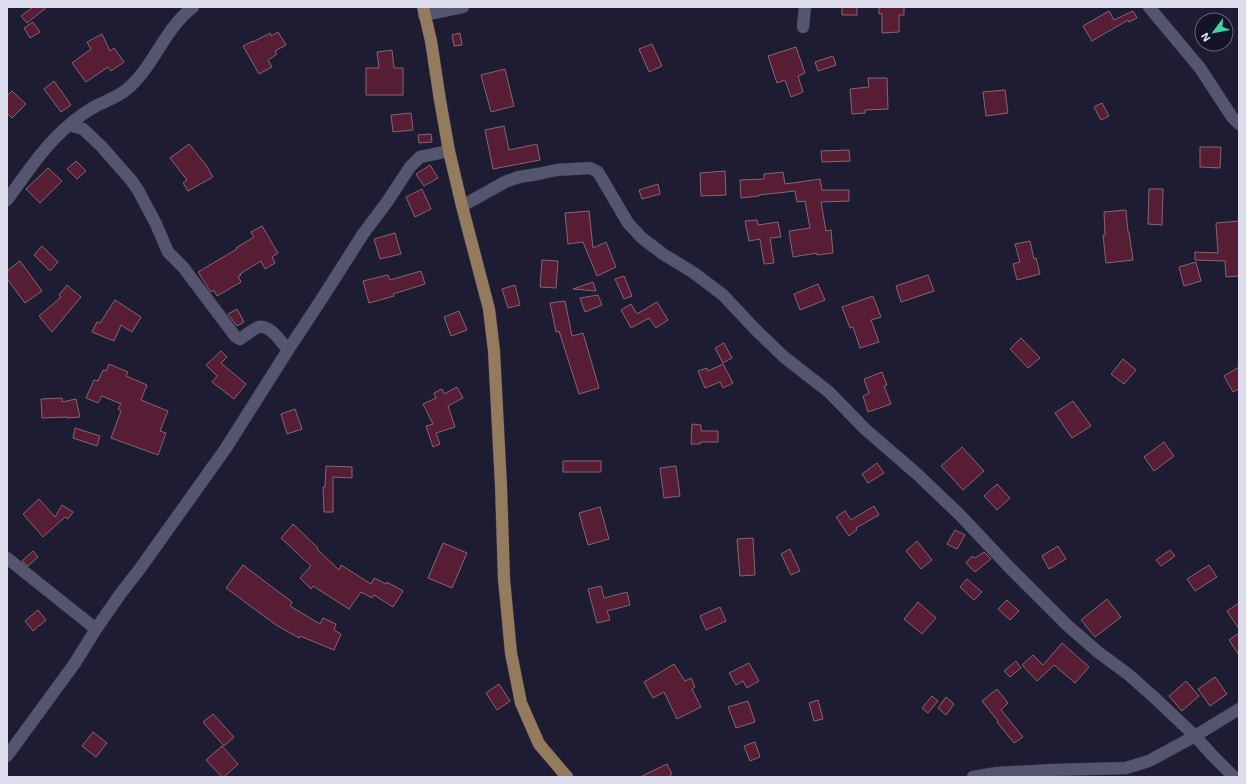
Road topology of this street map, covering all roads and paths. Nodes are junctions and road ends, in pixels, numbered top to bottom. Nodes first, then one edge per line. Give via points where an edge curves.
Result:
1 (193, 7) edge
2 (463, 7) edge
3 (805, 7) edge
4 (1149, 7) edge
5 (423, 11) edge
6 (803, 28) dead end
7 (1239, 124) edge
8 (69, 125) junction
9 (449, 150) junction
10 (7, 200) edge
11 (462, 206) junction
12 (288, 350) junction
13 (7, 558) edge
14 (96, 629) junction
15 (1239, 709) edge
16 (1195, 736) junction
17 (7, 756) edge
18 (567, 777) edge
19 (973, 777) edge
20 (1234, 777) edge

1 - 8 street via 172,28 159,49 126,90
2 - 5 street
3 - 6 street
4 - 7 street via 1200,68
5 - 9 main road via 431,41
8 - 10 street via 51,142
8 - 12 street via 83,130 131,180 156,224 168,252 183,267 235,336 240,339 258,327 267,328
9 - 11 main road
9 - 12 street via 420,158 410,167
11 - 16 street via 519,177 556,170 590,168 598,172 628,223 642,238 723,295 784,357 829,392 865,429 959,514 1067,625 1129,675
11 - 18 main road via 489,309 494,350 504,579 511,653 521,703 539,744
12 - 14 street via 226,448
13 - 14 street
14 - 17 street via 75,663
15 - 16 street
16 - 19 street via 1149,761 1126,768 1013,772
16 - 20 street

